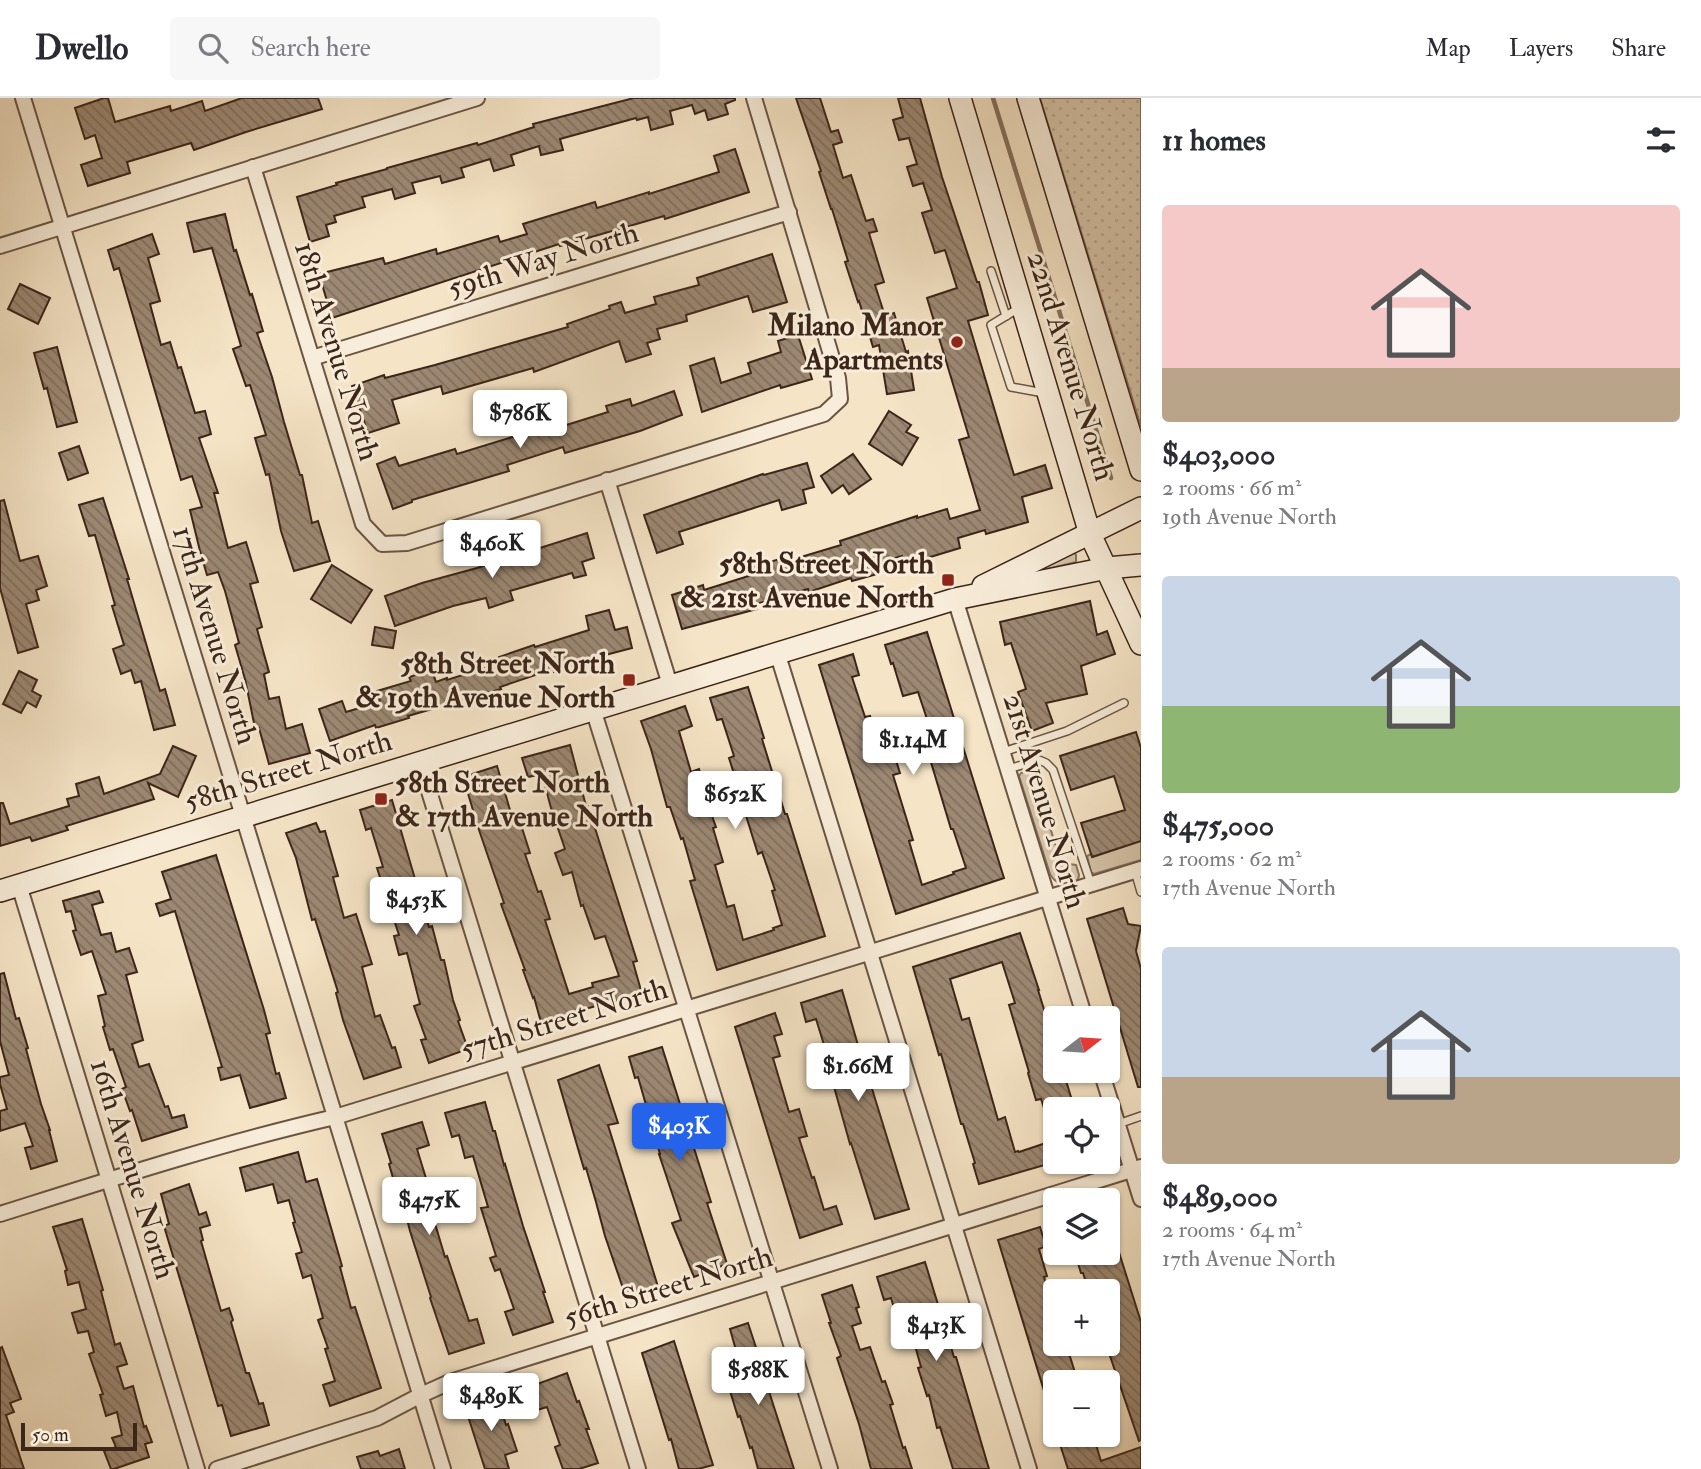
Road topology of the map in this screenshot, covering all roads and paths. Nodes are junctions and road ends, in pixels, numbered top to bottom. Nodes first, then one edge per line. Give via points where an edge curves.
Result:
1 (23, 98) edge
2 (477, 98) edge
3 (754, 98) edge
4 (960, 98) edge
5 (1028, 98) edge
6 (253, 167) junction
7 (789, 212) junction
8 (63, 227) junction
9 (0, 246) edge
10 (991, 271) dead end
11 (1014, 310) junction
12 (312, 358) junction
13 (1048, 394) junction
14 (1141, 470) edge
15 (607, 480) junction
16 (1141, 508) edge
17 (1090, 534) junction
18 (1141, 565) edge
19 (1107, 569) junction
20 (956, 599) junction
21 (1141, 644) edge
22 (777, 652) junction
23 (670, 685) junction
24 (1124, 704) dead end
25 (593, 709) junction
26 (1003, 752) junction
27 (420, 762) junction
28 (1008, 769) junction
29 (243, 816) junction
30 (1138, 870) edge
31 (1091, 885) junction
32 (9, 888) edge
33 (1141, 892) edge
34 (1048, 898) junction
35 (869, 953) junction
36 (1081, 1006) edge
37 (687, 1009) junction
38 (513, 1062) junction
39 (335, 1116) junction
40 (1141, 1116) edge
41 (1120, 1123) edge
42 (1120, 1129) edge
43 (1137, 1168) edge
44 (108, 1180) junction
45 (1141, 1199) edge
46 (0, 1214) edge
47 (953, 1225) junction
48 (772, 1282) junction
49 (597, 1337) junction
50 (421, 1395) junction
51 (197, 1469) edge
52 (217, 1469) edge
53 (443, 1469) edge
54 (638, 1469) edge
55 (830, 1469) edge
56 (1029, 1469) edge

1 - 8 street, 17th Avenue North
2 - 6 street
3 - 7 street
4 - 11 street, 22nd Avenue North
5 - 14 street, 22nd Avenue North
6 - 8 street
6 - 12 street, 18th Avenue North
7 - 12 street, 59th Way North
7 - 15 street via 838,378 840,399 824,414
8 - 9 street
8 - 29 street, 17th Avenue North
10 - 11 lane
11 - 13 street, 22nd Avenue North
11 - 13 lane via 991,325 1011,387
12 - 15 street, 18th Avenue North via 363,524 382,544 407,543
13 - 17 street, 22nd Avenue North
15 - 23 street
16 - 17 street, 58th Street North
17 - 19 street, 22nd Avenue North
17 - 20 street, 58th Street North
18 - 19 street, 58th Street North
19 - 20 street, 58th Street North
19 - 21 street, 22nd Avenue North
20 - 22 street, 58th Street North
20 - 26 street, 21st Avenue North
22 - 23 street, 58th Street North
22 - 35 street
23 - 25 street, 58th Street North
24 - 26 lane via 1067,731
25 - 27 street, 58th Street North
25 - 37 street
26 - 28 street, 21st Avenue North
27 - 29 street, 58th Street North
27 - 38 street
28 - 31 lane via 1039,760 1053,770
28 - 34 street, 21st Avenue North
29 - 32 street, 58th Street North
29 - 39 street, 17th Avenue North
30 - 31 street, 57th Street North
30 - 33 lane
31 - 34 street, 57th Street North
32 - 44 street, 16th Avenue North
34 - 35 street, 57th Street North
34 - 36 street, 21st Avenue North
35 - 37 street, 57th Street North
35 - 47 street
37 - 38 street, 57th Street North
37 - 48 street
38 - 39 street, 57th Street North
38 - 49 street
39 - 44 street, 57th Street North
39 - 50 street, 17th Avenue North
40 - 41 lane
42 - 43 street
43 - 45 street
43 - 47 street, 56th Street North
44 - 46 street, 57th Street North
44 - 51 street, 16th Avenue North
47 - 48 street, 56th Street North
47 - 56 street
48 - 49 street, 56th Street North
48 - 55 street
49 - 50 street, 56th Street North
49 - 54 street
50 - 52 street, 56th Street North via 377,1418
50 - 53 street, 17th Avenue North

